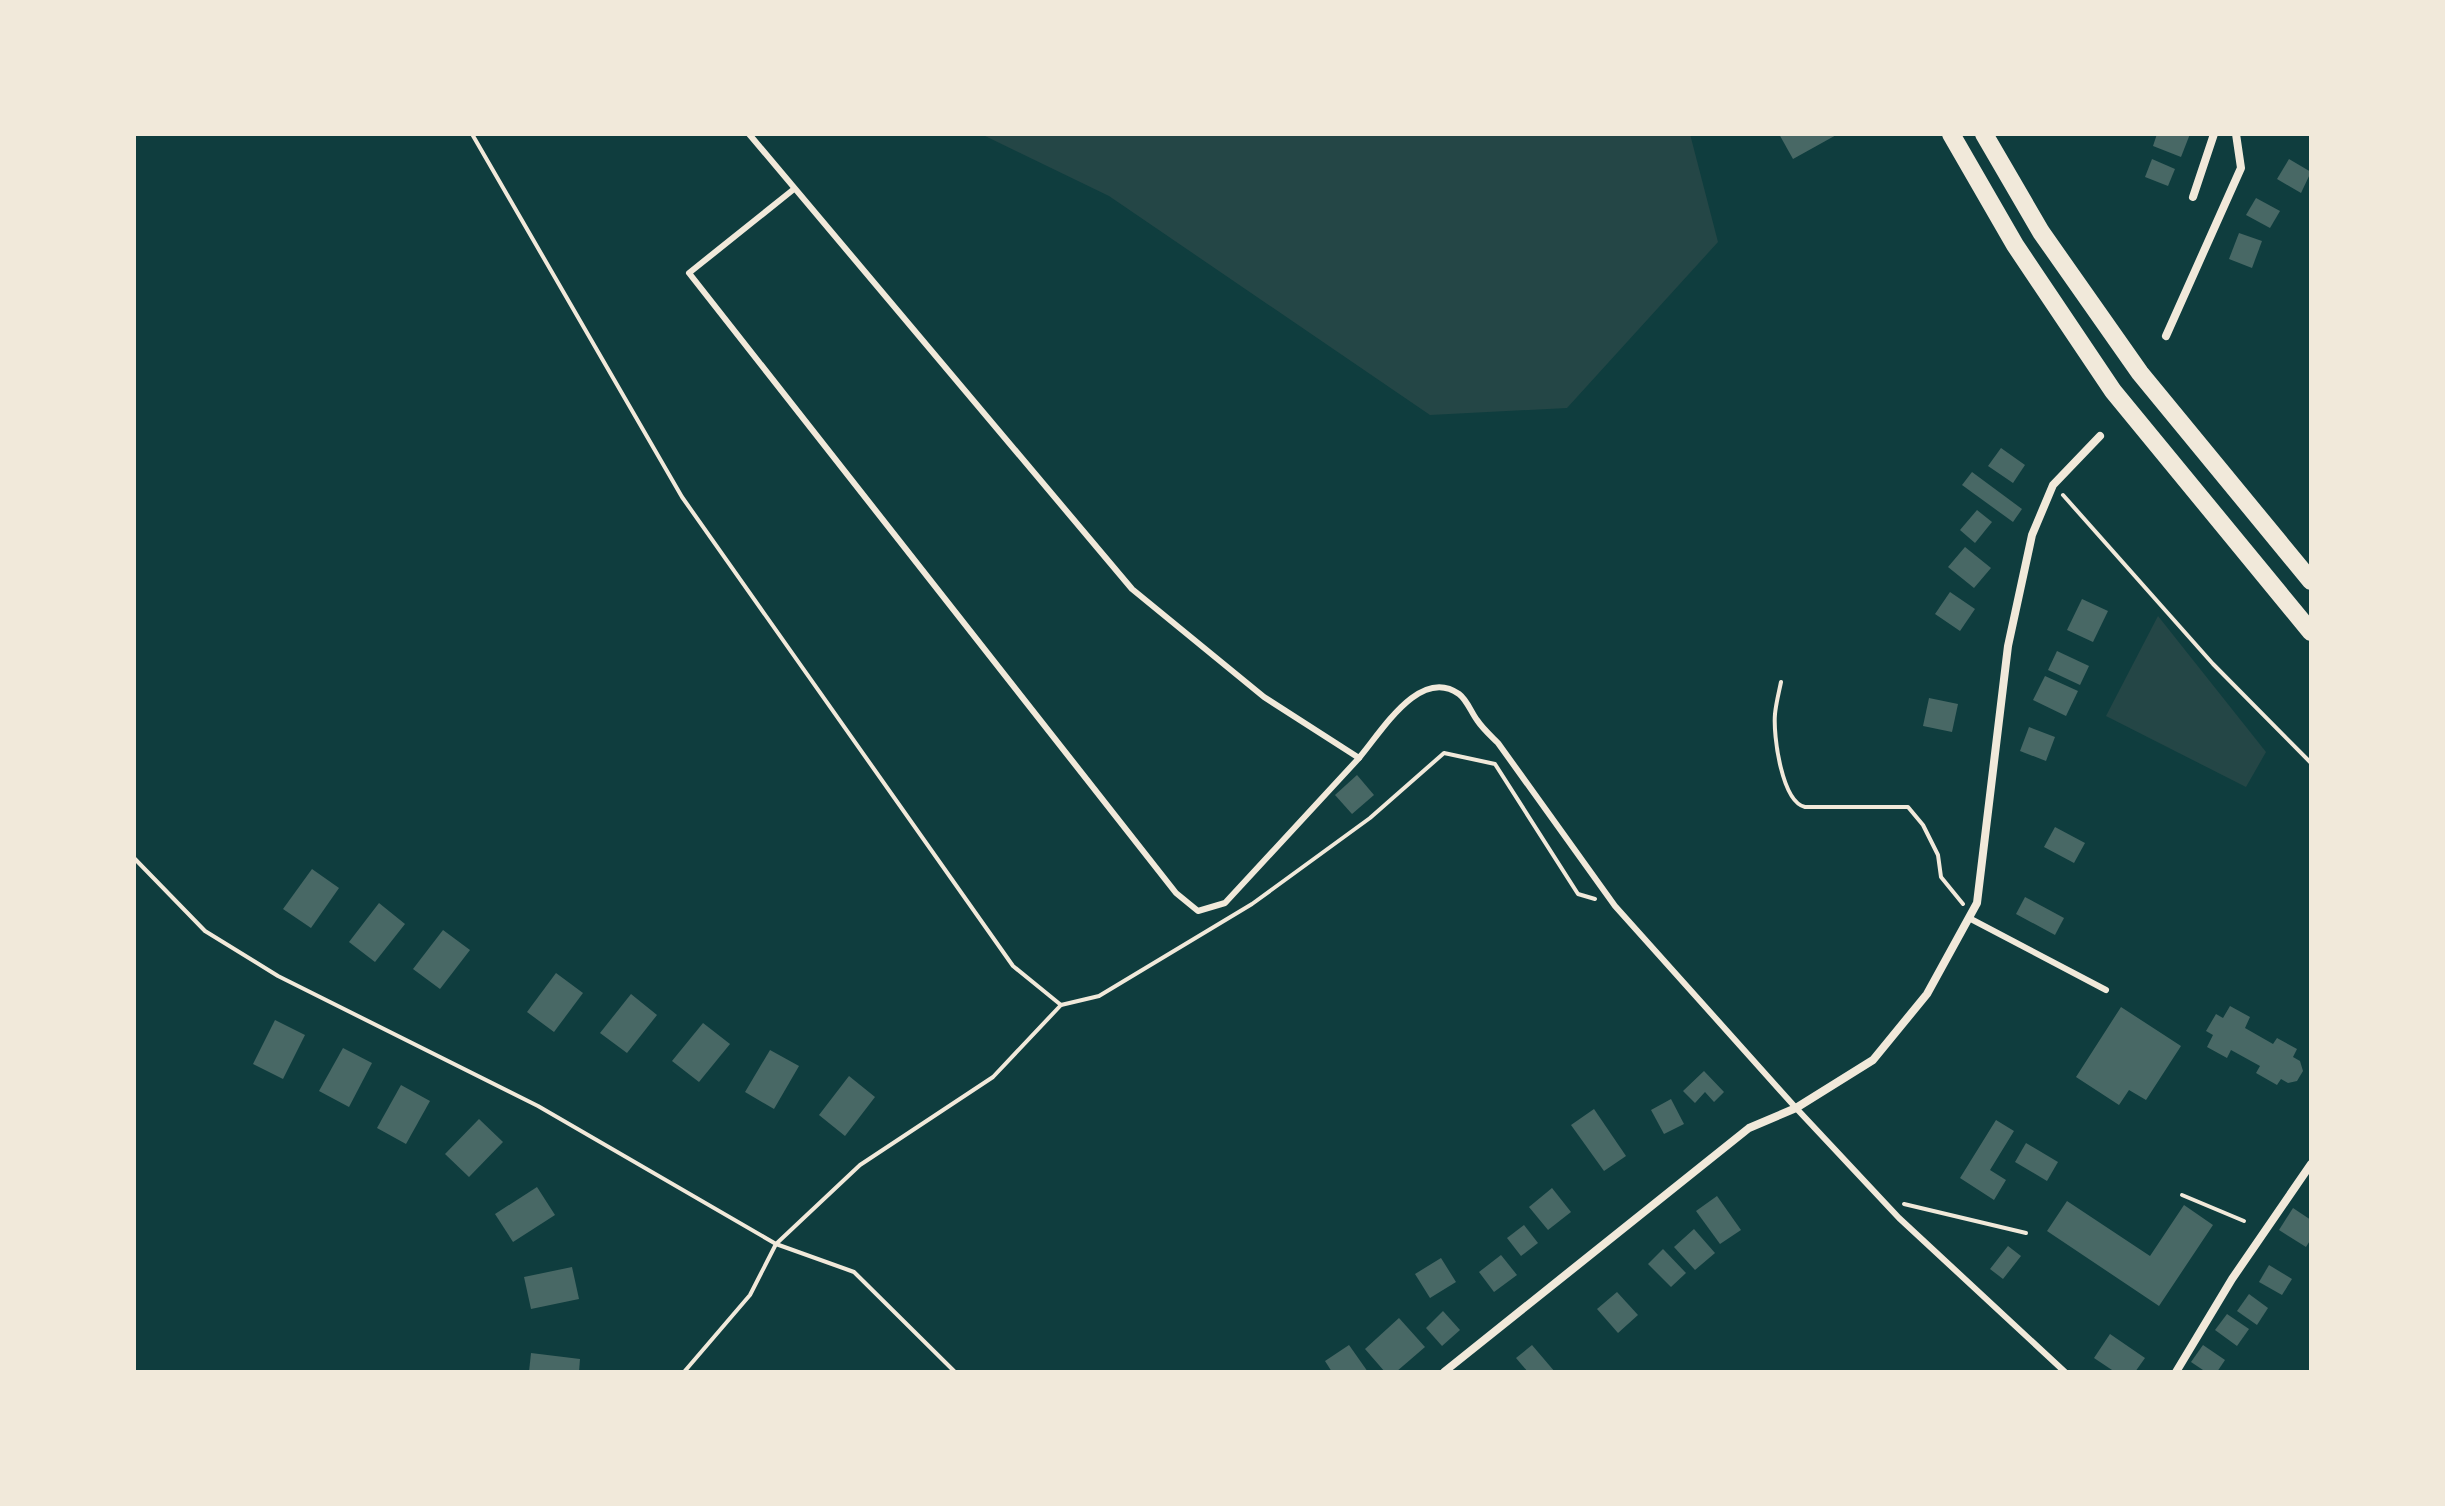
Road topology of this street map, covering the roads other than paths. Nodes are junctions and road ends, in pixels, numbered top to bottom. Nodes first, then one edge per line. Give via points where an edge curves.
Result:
1 (749, 134) edge
2 (1951, 134) edge
3 (1984, 134) edge
4 (2214, 134) edge
5 (2236, 134) edge
6 (794, 189) junction
7 (2193, 197) dead end
8 (2166, 336) dead end
9 (2100, 436) dead end
10 (2311, 581) edge
11 (2311, 632) edge
12 (1359, 758) junction
13 (1969, 918) junction
14 (2106, 990) dead end
15 (1796, 1108) junction
16 (2311, 1164) edge
17 (1444, 1372) edge
18 (2065, 1372) edge
19 (2176, 1372) edge

1 - 6 lane
2 - 11 main road via 2015,245 2113,391
3 - 10 main road via 2041,232 2140,373
4 - 7 street
5 - 8 street via 2241,168
6 - 12 lane via 1132,589 1264,697
6 - 12 lane via 689,273 1176,893 1198,911 1225,903
9 - 13 street via 2053,485 2032,535 2008,646 1977,903
12 - 15 lane via 1414,694 1444,687 1462,696 1615,906
13 - 14 lane
13 - 15 street via 1927,994 1873,1060
15 - 17 street via 1749,1128
15 - 18 lane via 1885,1204
16 - 19 street

